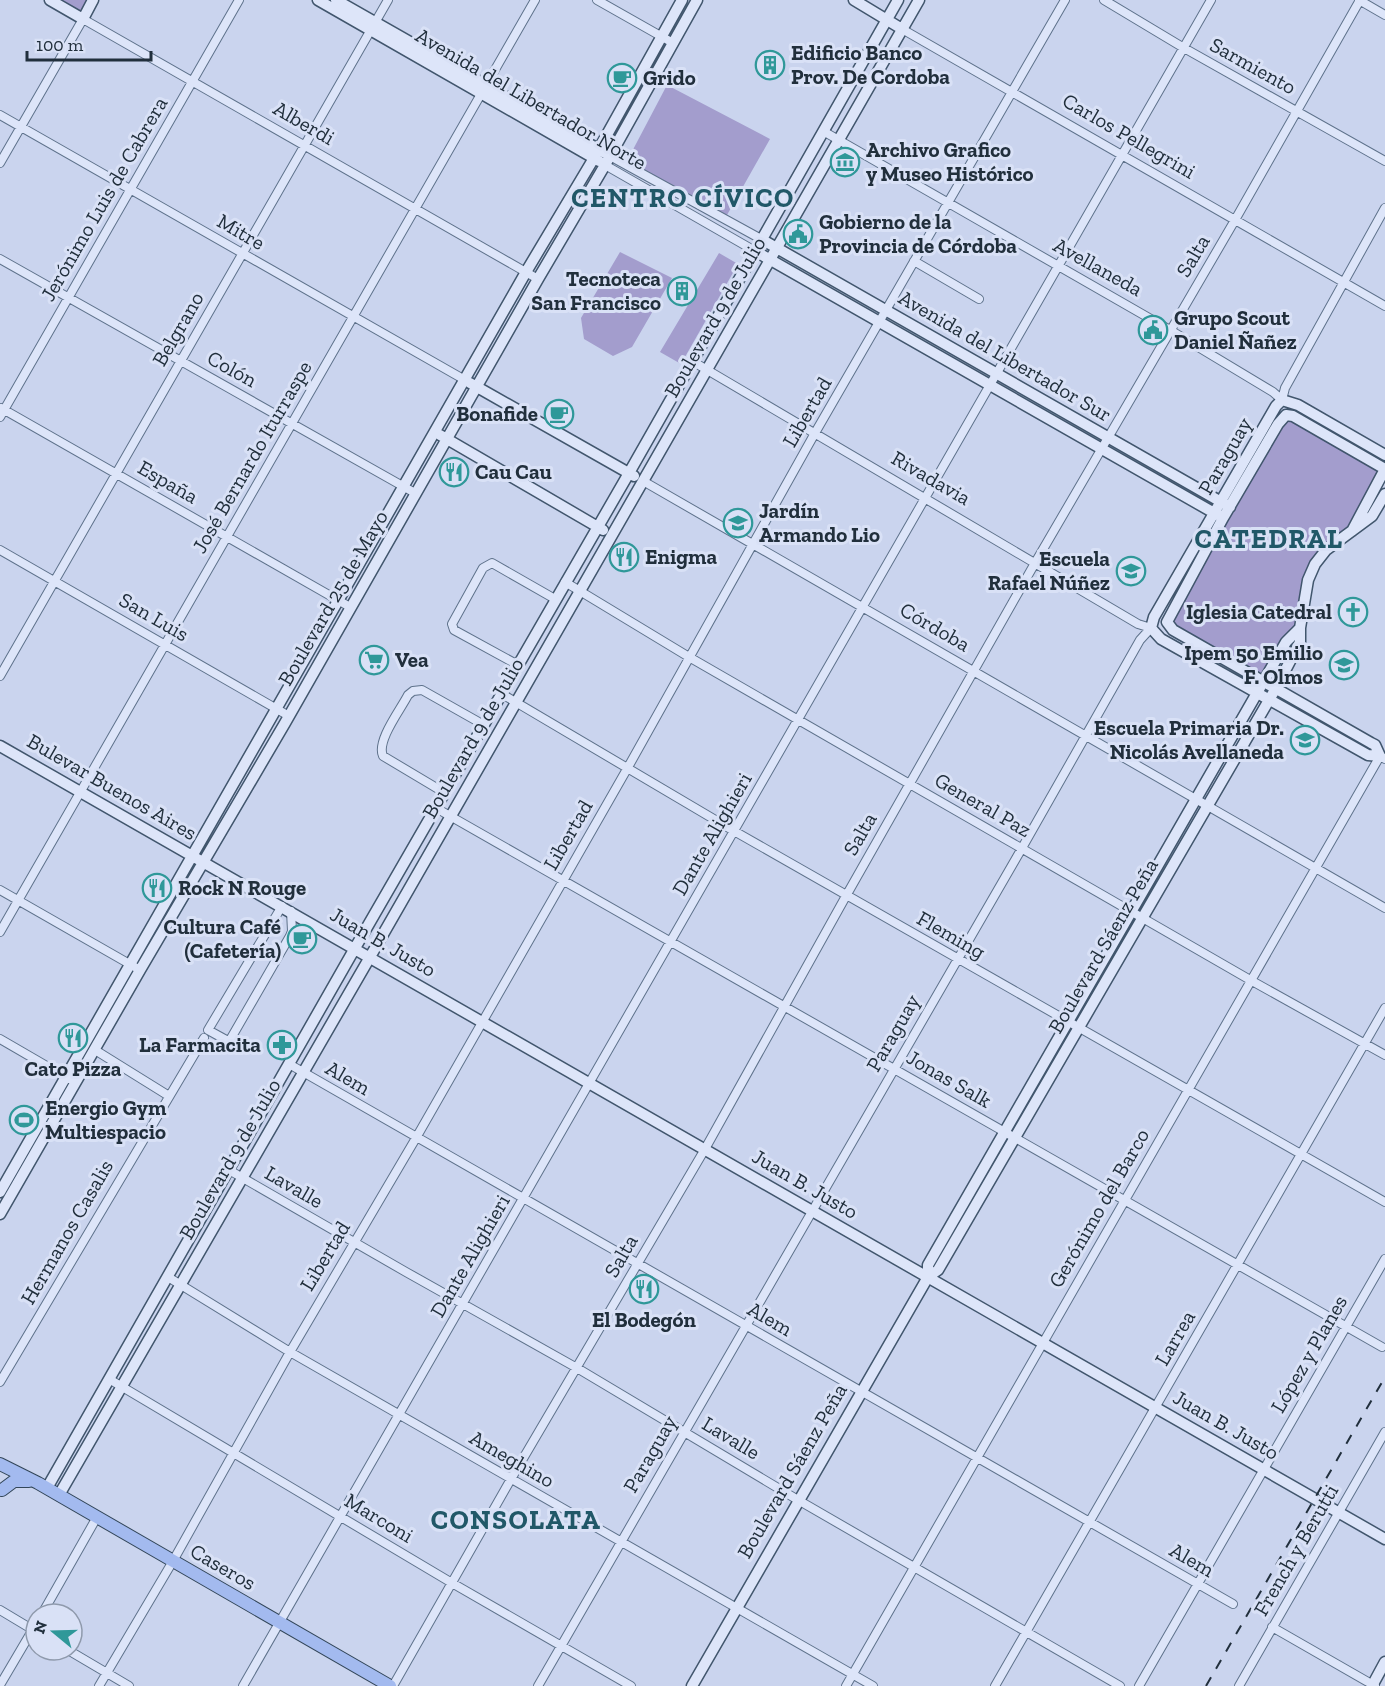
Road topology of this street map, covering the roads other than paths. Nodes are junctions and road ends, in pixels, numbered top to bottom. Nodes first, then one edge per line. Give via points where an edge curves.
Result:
1 (50, 0) edge
2 (93, 0) edge
3 (239, 0) edge
4 (318, 0) edge
5 (336, 0) edge
6 (388, 0) edge
7 (535, 0) edge
8 (597, 0) edge
9 (682, 0) edge
10 (697, 0) edge
11 (854, 0) edge
12 (898, 0) edge
13 (919, 0) edge
14 (1065, 0) edge
15 (1104, 0) edge
16 (1211, 0) edge
17 (1360, 0) edge
18 (1385, 15) edge
19 (83, 19) junction
20 (886, 19) junction
21 (373, 26) junction
22 (902, 28) junction
23 (661, 37) junction
24 (673, 43) junction
25 (1184, 48) junction
26 (192, 81) junction
27 (484, 90) junction
28 (1013, 92) junction
29 (1296, 111) junction
30 (0, 115) edge
31 (21, 127) junction
32 (823, 130) junction
33 (840, 141) junction
34 (304, 145) junction
35 (596, 153) junction
36 (1122, 155) junction
37 (608, 160) junction
38 (1385, 161) edge
39 (0, 163) edge
40 (130, 189) junction
41 (947, 204) junction
42 (1385, 208) edge
43 (415, 209) junction
44 (1235, 220) junction
45 (761, 239) junction
46 (777, 248) junction
47 (754, 251) junction
48 (243, 253) junction
49 (0, 259) edge
50 (771, 260) junction
51 (914, 261) junction
52 (1057, 266) junction
53 (526, 272) junction
54 (538, 279) junction
55 (1343, 282) junction
56 (68, 298) junction
57 (979, 299) dead end
58 (1385, 306) edge
59 (886, 310) junction
60 (353, 316) junction
61 (879, 323) junction
62 (1170, 330) junction
63 (181, 361) junction
64 (692, 361) junction
65 (707, 369) junction
66 (997, 374) junction
67 (465, 380) junction
68 (476, 386) junction
69 (990, 386) junction
70 (1282, 400) junction
71 (1, 411) edge
72 (1286, 415) junction
73 (292, 423) junction
74 (435, 432) junction
75 (815, 433) junction
76 (1108, 437) junction
77 (447, 439) junction
78 (1102, 448) junction
79 (1385, 455) edge
80 (1385, 469) edge
81 (116, 473) junction
82 (629, 473) junction
83 (643, 481) junction
84 (404, 486) junction
85 (415, 493) junction
86 (1385, 495) edge
87 (926, 498) junction
88 (1225, 504) junction
89 (1219, 515) junction
90 (597, 527) junction
91 (1352, 531) junction
92 (612, 535) junction
93 (227, 536) junction
94 (752, 545) junction
95 (0, 550) edge
96 (1035, 563) junction
97 (55, 581) junction
98 (566, 582) junction
99 (580, 591) junction
100 (555, 599) junction
101 (339, 600) junction
102 (350, 607) junction
103 (862, 608) junction
104 (1167, 622) junction
105 (1151, 628) junction
106 (1300, 628) junction
107 (165, 644) junction
108 (689, 657) junction
109 (518, 665) junction
110 (974, 672) junction
111 (0, 676) edge
112 (1264, 682) junction
113 (1276, 688) junction
114 (1257, 693) junction
115 (502, 694) junction
116 (1269, 700) junction
117 (516, 702) junction
118 (277, 710) junction
119 (289, 716) junction
120 (798, 719) junction
121 (484, 725) junction
122 (1085, 735) junction
123 (0, 746) edge
124 (1383, 754) edge
125 (627, 769) junction
126 (234, 783) junction
127 (910, 783) junction
128 (245, 790) junction
129 (81, 791) junction
130 (445, 793) junction
131 (1196, 799) junction
132 (1207, 805) junction
133 (436, 808) junction
134 (451, 816) junction
135 (734, 831) junction
136 (1022, 848) junction
137 (193, 855) junction
138 (205, 862) junction
139 (1316, 868) junction
140 (564, 880) junction
141 (0, 890) edge
142 (846, 896) junction
143 (18, 900) junction
144 (1385, 908) edge
145 (287, 909) junction
146 (1131, 911) junction
147 (1142, 918) junction
148 (0, 932) edge
149 (671, 941) junction
150 (355, 948) junction
151 (370, 957) junction
152 (957, 960) junction
153 (135, 967) junction
154 (1252, 981) junction
155 (784, 1006) junction
156 (1385, 1008) edge
157 (482, 1021) junction
158 (1068, 1022) junction
159 (1078, 1028) junction
160 (206, 1034) junction
161 (0, 1039) edge
162 (1365, 1044) junction
163 (95, 1050) junction
164 (1385, 1055) edge
165 (289, 1064) junction
166 (895, 1069) junction
167 (303, 1072) junction
168 (70, 1080) junction
169 (590, 1083) junction
170 (1189, 1091) junction
171 (169, 1096) junction
172 (1005, 1131) junction
173 (416, 1138) junction
174 (1015, 1138) junction
175 (705, 1149) junction
176 (1301, 1155) junction
177 (229, 1170) junction
178 (242, 1178) junction
179 (5, 1186) edge
180 (523, 1199) junction
181 (1126, 1201) junction
182 (1385, 1202) edge
183 (813, 1211) junction
184 (0, 1214) edge
185 (354, 1243) junction
186 (1385, 1259) edge
187 (637, 1264) junction
188 (1238, 1265) junction
189 (168, 1277) junction
190 (928, 1277) junction
191 (180, 1285) junction
192 (463, 1305) junction
193 (746, 1326) junction
194 (1346, 1326) junction
195 (1044, 1343) junction
196 (1382, 1347) dead end
197 (290, 1352) junction
198 (577, 1368) junction
199 (109, 1379) junction
200 (0, 1382) edge
201 (123, 1387) junction
202 (860, 1392) junction
203 (1156, 1407) junction
204 (399, 1414) junction
205 (686, 1432) junction
206 (1385, 1432) edge
207 (233, 1453) junction
208 (977, 1458) junction
209 (0, 1464) edge
210 (1264, 1470) junction
211 (0, 1471) edge
212 (511, 1479) junction
213 (42, 1485) junction
214 (1, 1493) edge
215 (59, 1495) junction
216 (798, 1500) junction
217 (1338, 1512) junction
218 (97, 1517) junction
219 (340, 1517) junction
220 (1089, 1522) junction
221 (1385, 1539) edge
222 (622, 1542) junction
223 (173, 1561) junction
224 (914, 1568) junction
225 (452, 1583) junction
226 (1198, 1584) junction
227 (49, 1602) edge
228 (1233, 1604) dead end
229 (736, 1607) junction
230 (0, 1610) edge
231 (24, 1622) edge
232 (280, 1622) junction
233 (1272, 1627) junction
234 (1027, 1631) junction
235 (24, 1646) edge
236 (561, 1647) junction
237 (84, 1659) edge
238 (1385, 1662) edge
239 (106, 1672) junction
240 (853, 1675) junction
241 (0, 1685) edge
242 (1373, 1685) edge
243 (99, 1686) edge
244 (129, 1686) edge
245 (243, 1686) edge
246 (392, 1686) edge
247 (538, 1686) edge
248 (631, 1686) edge
249 (692, 1686) edge
250 (846, 1686) edge
251 (873, 1686) edge
252 (995, 1686) edge
253 (1120, 1686) edge
254 (1139, 1686) edge
255 (1239, 1686) edge

1 - 19 main road, Alberdi
2 - 19 main road
3 - 26 street, Jerónimo Luis de Cabrera
4 - 21 main road, Avenida del Libertador Norte
5 - 21 main road, Avenida del Libertador Norte
6 - 21 street, Belgrano
7 - 27 street, José Bernardo Iturraspe
8 - 23 street
9 - 23 main road, Boulevard 25 de Mayo
10 - 24 main road, Boulevard 25 de Mayo
11 - 20 main road, Carlos Pellegrini
12 - 20 main road, Boulevard 9 de Julio
13 - 22 main road, Boulevard 9 de Julio
14 - 28 street, Libertad
15 - 25 street, Sarmiento
16 - 25 street, Dante Alighieri
17 - 18 street
17 - 29 street, Salta
19 - 26 street, Alberdi
19 - 31 street
20 - 22 main road, Carlos Pellegrini
20 - 32 main road, Boulevard 9 de Julio
21 - 27 main road, Avenida del Libertador Norte
21 - 34 street, Belgrano
22 - 28 street, Carlos Pellegrini
22 - 33 main road, Boulevard 9 de Julio
23 - 24 street
23 - 35 main road, Boulevard 25 de Mayo
24 - 37 main road, Boulevard 25 de Mayo
25 - 29 street, Sarmiento
25 - 36 street, Dante Alighieri
26 - 34 street, Alberdi
26 - 40 street, Jerónimo Luis de Cabrera
27 - 35 main road, Avenida del Libertador Norte
27 - 43 street, José Bernardo Iturraspe
28 - 36 street, Carlos Pellegrini
28 - 41 street, Libertad
29 - 38 street, Sarmiento
29 - 44 street, Salta
30 - 31 street, Mitre
31 - 39 street
31 - 40 street, Mitre
32 - 33 street, Avellaneda
32 - 45 main road, Boulevard 9 de Julio
33 - 41 street, Avellaneda
33 - 46 main road, Boulevard 9 de Julio
34 - 43 street, Alberdi
34 - 48 street, Belgrano
35 - 37 main road, Avenida del Libertador Norte
35 - 53 main road, Boulevard 25 de Mayo
36 - 44 street, Carlos Pellegrini
36 - 52 street, Dante Alighieri
37 - 45 street, Avenida del Libertador Norte
37 - 47 street, Avenida del Libertador Norte
37 - 54 main road, Boulevard 25 de Mayo
40 - 48 street, Mitre
40 - 56 street, Jerónimo Luis de Cabrera
41 - 51 street, Libertad
41 - 52 street, Avellaneda
42 - 55 street, Paraguay
43 - 53 street, Alberdi
43 - 60 street, José Bernardo Iturraspe
44 - 55 street, Carlos Pellegrini
44 - 62 street, Salta
45 - 46 main road, Avenida del Libertador Sur
45 - 47 main road, Boulevard 9 de Julio
46 - 50 main road, Boulevard 9 de Julio
46 - 59 main road, Avenida del Libertador Sur
47 - 50 main road, Avenida del Libertador Sur
47 - 64 main road, Boulevard 9 de Julio
48 - 60 street, Mitre
48 - 63 street, Belgrano
49 - 56 street, Colón
50 - 61 main road, Avenida del Libertador Sur
50 - 65 main road, Boulevard 9 de Julio
51 - 57 street
51 - 59 street, Libertad
52 - 62 street, Avellaneda
52 - 66 street, Dante Alighieri
53 - 54 street, Alberdi
53 - 67 main road, Boulevard 25 de Mayo
54 - 68 main road, Boulevard 25 de Mayo
55 - 58 street, Carlos Pellegrini
55 - 70 street, Paraguay via 1284,388
56 - 63 street, Colón
56 - 71 street, Jerónimo Luis de Cabrera
59 - 61 street, Libertad
59 - 66 main road, Avenida del Libertador Sur
60 - 67 street, Mitre
60 - 73 street, José Bernardo Iturraspe
61 - 69 main road, Avenida del Libertador Sur
61 - 75 street, Libertad
62 - 70 street, Avellaneda
62 - 76 street, Salta
63 - 73 street, Colón
63 - 81 street, Belgrano
64 - 65 street, Rivadavia
64 - 82 main road, Boulevard 9 de Julio
65 - 75 street, Rivadavia
65 - 83 main road, Boulevard 9 de Julio
66 - 69 street, Dante Alighieri
66 - 76 main road, Avenida del Libertador Sur
67 - 68 main road, Córdoba
67 - 74 main road, Boulevard 25 de Mayo
68 - 77 main road, Boulevard 25 de Mayo
68 - 82 main road, Córdoba
69 - 78 main road, Avenida del Libertador Sur
69 - 87 street, Dante Alighieri
70 - 72 main road, Paraguay
70 - 79 main road, Avellaneda via 1298,405
70 - 88 main road, Paraguay
71 - 81 street, España
72 - 80 main road
72 - 88 main road, Paraguay
73 - 84 street, Colón
73 - 93 street, José Bernardo Iturraspe
74 - 77 main road
74 - 84 main road, Boulevard 25 de Mayo
75 - 87 street, Rivadavia
75 - 94 street, Libertad
76 - 78 street, Salta
76 - 88 main road, Avenida del Libertador Sur
77 - 85 main road, Boulevard 25 de Mayo
77 - 90 main road
78 - 89 main road, Avenida del Libertador Sur
78 - 96 street, Salta
80 - 91 main road, Boulevard Sáenz Peña
81 - 93 street, España
81 - 97 street, Belgrano
82 - 83 main road, Córdoba
82 - 90 main road, Boulevard 9 de Julio
83 - 92 main road, Boulevard 9 de Julio
83 - 94 street, Córdoba
84 - 85 street, Colón
84 - 101 main road, Boulevard 25 de Mayo
85 - 102 main road, Boulevard 25 de Mayo
86 - 91 main road, Boulevard Sáenz Peña via 1372,516
87 - 96 street, Rivadavia
87 - 103 street, Dante Alighieri
88 - 89 main road, Paraguay
89 - 104 main road, Paraguay
89 - 105 main road, Paraguay via 1154,617
90 - 92 main road
90 - 98 main road, Boulevard 9 de Julio
91 - 106 main road, Boulevard Sáenz Peña via 1326,550 1315,564 1308,580
92 - 99 main road, Boulevard 9 de Julio
93 - 101 street, España
93 - 107 street, José Bernardo Iturraspe
94 - 103 street, Córdoba
94 - 108 street, Libertad
95 - 97 street, San Luis
96 - 105 street, Rivadavia
96 - 110 street, Salta
97 - 107 street, San Luis
97 - 111 street, Belgrano
98 - 99 street, General Paz
98 - 100 main road, Boulevard 9 de Julio
99 - 108 street, General Paz
99 - 117 main road, Boulevard 9 de Julio
100 - 109 main road, Boulevard 9 de Julio
100 - 109 street via 492,563 483,568 452,624 454,630
101 - 102 street, España
101 - 118 main road, Boulevard 25 de Mayo
102 - 119 main road, Boulevard 25 de Mayo
103 - 110 street, Córdoba
103 - 120 street, Dante Alighieri
104 - 105 main road
104 - 112 main road via 1173,630
105 - 114 main road, Rivadavia via 1161,639
105 - 122 street, Paraguay via 1140,640
106 - 112 main road, Boulevard Sáenz Peña via 1286,642
106 - 113 main road, Boulevard Sáenz Peña via 1296,652
107 - 118 street, San Luis
107 - 129 street, José Bernardo Iturraspe
108 - 120 street, General Paz
108 - 125 street, Libertad
109 - 115 main road, Boulevard 9 de Julio
110 - 122 street, Córdoba
110 - 127 street, Salta
112 - 113 main road
112 - 114 main road, Boulevard Sáenz Peña
113 - 116 main road, Boulevard Sáenz Peña
113 - 124 main road via 1375,745
114 - 116 main road, Rivadavia
114 - 131 main road, Boulevard Sáenz Peña
115 - 117 street, Fleming
115 - 121 main road, Boulevard 9 de Julio
116 - 124 main road, Rivadavia via 1368,755
116 - 132 main road, Boulevard Sáenz Peña
117 - 125 street, Fleming
117 - 134 main road, Boulevard 9 de Julio
118 - 119 street, San Luis
118 - 126 main road, Boulevard 25 de Mayo
119 - 128 main road, Boulevard 25 de Mayo
120 - 127 street, General Paz
120 - 135 street, Dante Alighieri
121 - 130 main road, Boulevard 9 de Julio
121 - 130 street via 422,690 408,695 383,740 383,756
122 - 131 street, Córdoba
122 - 136 street, Paraguay
123 - 129 main road, Bulevar Buenos Aires
124 - 139 street, Gerónimo del Barco
125 - 135 street, Fleming
125 - 140 street, Libertad
126 - 128 street
126 - 137 main road, Boulevard 25 de Mayo
127 - 136 street, General Paz
127 - 142 street, Salta
128 - 138 main road, Boulevard 25 de Mayo
129 - 137 main road, Bulevar Buenos Aires
129 - 143 street, José Bernardo Iturraspe
130 - 133 main road, Boulevard 9 de Julio
131 - 132 street, Córdoba
131 - 146 main road, Boulevard Sáenz Peña
132 - 139 street, Córdoba
132 - 147 main road, Boulevard Sáenz Peña
133 - 134 street, Jonas Salk
133 - 150 main road, Boulevard 9 de Julio
134 - 140 street, Jonas Salk
134 - 151 main road, Boulevard 9 de Julio
135 - 142 street, Fleming
135 - 149 street, Dante Alighieri
136 - 146 street, General Paz
136 - 152 street, Paraguay
137 - 138 main road, Bulevar Buenos Aires
137 - 153 main road, Boulevard 25 de Mayo
138 - 145 main road, Juan B. Justo
138 - 153 main road, Boulevard 25 de Mayo
139 - 144 street, Córdoba
139 - 154 street, Gerónimo del Barco
140 - 149 street, Jonas Salk
140 - 157 street, Libertad
141 - 143 street
142 - 152 street, Fleming
142 - 155 street, Salta
143 - 148 street, José Bernardo Iturraspe
143 - 153 street
145 - 150 main road, Juan B. Justo
145 - 160 street, Hermanos Casalis
145 - 160 street via 290,936 230,1040
146 - 147 street, General Paz
146 - 158 main road, Boulevard Sáenz Peña
147 - 154 street, General Paz
147 - 159 main road, Boulevard Sáenz Peña
149 - 155 street, Jonas Salk
149 - 169 street, Dante Alighieri
150 - 151 main road, Juan B. Justo
150 - 165 main road, Boulevard 9 de Julio
151 - 157 main road, Juan B. Justo
151 - 167 main road, Boulevard 9 de Julio
152 - 158 street, Fleming
152 - 166 street, Paraguay
153 - 163 main road, Boulevard 25 de Mayo
153 - 168 main road, Boulevard 25 de Mayo
154 - 162 street, General Paz
154 - 170 street, Gerónimo del Barco
155 - 166 street, Jonas Salk
155 - 175 street, Salta
156 - 162 street, Larrea
157 - 169 main road, Juan B. Justo
157 - 173 street, Libertad
158 - 159 street, Fleming
158 - 172 main road, Boulevard Sáenz Peña
159 - 170 street, Fleming
159 - 174 main road, Boulevard Sáenz Peña
160 - 171 street, Hermanos Casalis
161 - 168 street
162 - 164 street, General Paz
162 - 176 street, Larrea
163 - 168 main road, Boulevard 25 de Mayo
163 - 171 street
165 - 167 street, Alem
165 - 177 main road, Boulevard 9 de Julio
166 - 172 street, Jonas Salk
166 - 183 street, Paraguay
167 - 173 street, Alem
167 - 178 main road, Boulevard 9 de Julio
168 - 179 main road, Boulevard 25 de Mayo
169 - 175 main road, Juan B. Justo
169 - 180 street, Dante Alighieri
170 - 176 street, Fleming
170 - 181 street, Gerónimo del Barco
171 - 200 street, Hermanos Casalis
172 - 174 street, Jonas Salk
172 - 190 main road, Boulevard Sáenz Peña via 928,1265
173 - 180 street, Alem
173 - 185 street, Libertad
174 - 181 street, Jonas Salk
174 - 190 main road, Boulevard Sáenz Peña via 939,1270
175 - 183 main road, Juan B. Justo
175 - 187 street, Salta
176 - 182 street, Fleming
176 - 188 street, Larrea
177 - 178 street, Lavalle
177 - 189 main road, Boulevard 9 de Julio
178 - 185 street, Lavalle
178 - 191 main road, Boulevard 9 de Julio
179 - 184 main road, Boulevard 25 de Mayo
180 - 187 street, Alem
180 - 192 street, Dante Alighieri
181 - 188 street, Jonas Salk
181 - 195 street, Gerónimo del Barco
183 - 190 main road, Juan B. Justo
183 - 193 street, Paraguay
185 - 192 street, Lavalle
185 - 197 street, Libertad
186 - 194 street, López y Planes
187 - 193 street, Alem
187 - 198 street, Salta
188 - 194 street, Jonas Salk
188 - 203 street, Larrea
189 - 191 street, Ameghino
189 - 199 main road, Boulevard 9 de Julio
190 - 195 main road, Juan B. Justo
190 - 202 main road, Boulevard Sáenz Peña
191 - 197 street, Ameghino
191 - 201 main road, Boulevard 9 de Julio
192 - 198 street, Lavalle
192 - 204 street, Dante Alighieri
193 - 202 street, Alem
193 - 205 street, Paraguay
194 - 196 street, Jonas Salk
194 - 210 street, López y Planes
195 - 203 main road, Juan B. Justo
195 - 208 street, Gerónimo del Barco
197 - 204 street, Ameghino
197 - 207 street, Libertad
198 - 205 street, Lavalle
198 - 212 street, Salta
199 - 201 street, Marconi
199 - 213 main road, Boulevard 9 de Julio
201 - 207 street, Marconi
201 - 215 main road, Boulevard 9 de Julio
202 - 208 street, Alem
202 - 216 main road, Boulevard Sáenz Peña
203 - 210 main road, Juan B. Justo
203 - 220 street, Larrea
204 - 212 street, Ameghino
204 - 219 street, Dante Alighieri
205 - 216 street, Lavalle
205 - 222 street, Paraguay
206 - 217 street, French y Berutti
207 - 219 street, Marconi
207 - 223 street, Libertad
208 - 220 street, Alem
208 - 224 street, Gerónimo del Barco
209 - 213 main road, Caseros
210 - 217 main road, Juan B. Justo
210 - 226 street, López y Planes
211 - 214 main road
212 - 222 street, Ameghino
212 - 225 street, Salta
213 - 214 main road via 14,1481
213 - 215 main road, Caseros
215 - 218 main road, Caseros
216 - 224 street, Lavalle
216 - 229 main road, Boulevard Sáenz Peña
217 - 221 main road, Juan B. Justo
217 - 233 street, French y Berutti
218 - 223 main road, Caseros
218 - 227 street
219 - 225 street, Marconi
219 - 232 street, Dante Alighieri
220 - 226 street, Alem
220 - 234 street, Larrea
222 - 229 street, Ameghino
222 - 236 street, Paraguay
223 - 232 main road, Caseros
223 - 239 street, Libertad
224 - 234 street, Lavalle
224 - 240 street, Gerónimo del Barco
225 - 236 street, Marconi
225 - 246 street, Salta
226 - 228 street, Alem
226 - 254 street, López y Planes
229 - 240 street, Ameghino
229 - 249 main road, Boulevard Sáenz Peña
230 - 231 street
232 - 245 street, Dante Alighieri
232 - 246 main road, Caseros
233 - 242 street
233 - 255 street, French y Berutti
234 - 252 street, Larrea
234 - 253 street, Lavalle
235 - 241 street
236 - 247 street, Paraguay
236 - 248 street, Marconi
237 - 239 street
238 - 242 main road
239 - 243 street, Libertad
239 - 244 street
240 - 250 street, Gerónimo del Barco
240 - 251 street, Ameghino

